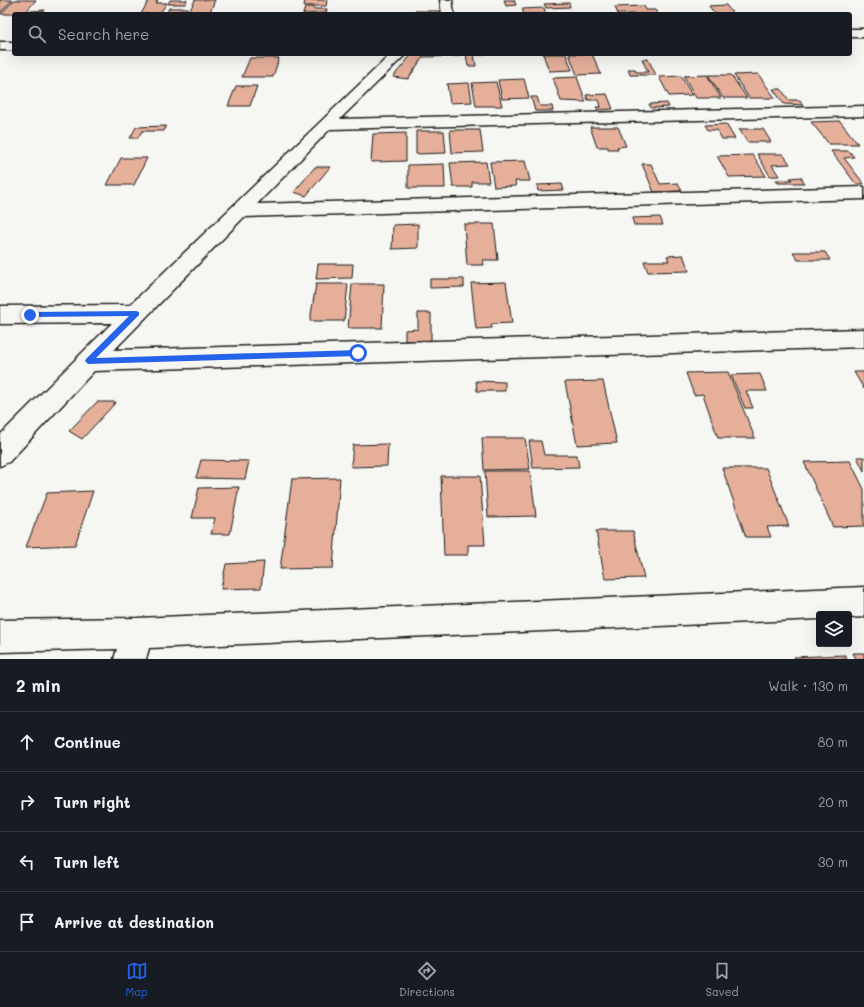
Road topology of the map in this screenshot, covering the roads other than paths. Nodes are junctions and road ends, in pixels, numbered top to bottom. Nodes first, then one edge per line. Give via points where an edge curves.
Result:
1 (446, 0) edge
2 (448, 12) edge
3 (852, 33) edge
4 (864, 33) edge
5 (0, 46) edge
6 (12, 46) edge
7 (397, 56) edge
8 (864, 111) edge
9 (326, 124) junction
10 (864, 193) edge
11 (240, 211) junction
12 (136, 314) junction
13 (0, 315) edge
14 (864, 338) edge
15 (88, 361) junction
16 (0, 453) edge
17 (864, 602) edge
18 (0, 636) edge
19 (134, 646) edge

1 - 2 street
3 - 4 street
5 - 6 street
7 - 9 street
8 - 9 street
9 - 11 street
10 - 11 street
11 - 12 street
12 - 13 street
12 - 15 street
14 - 15 street
15 - 16 street
17 - 19 street
18 - 19 street

